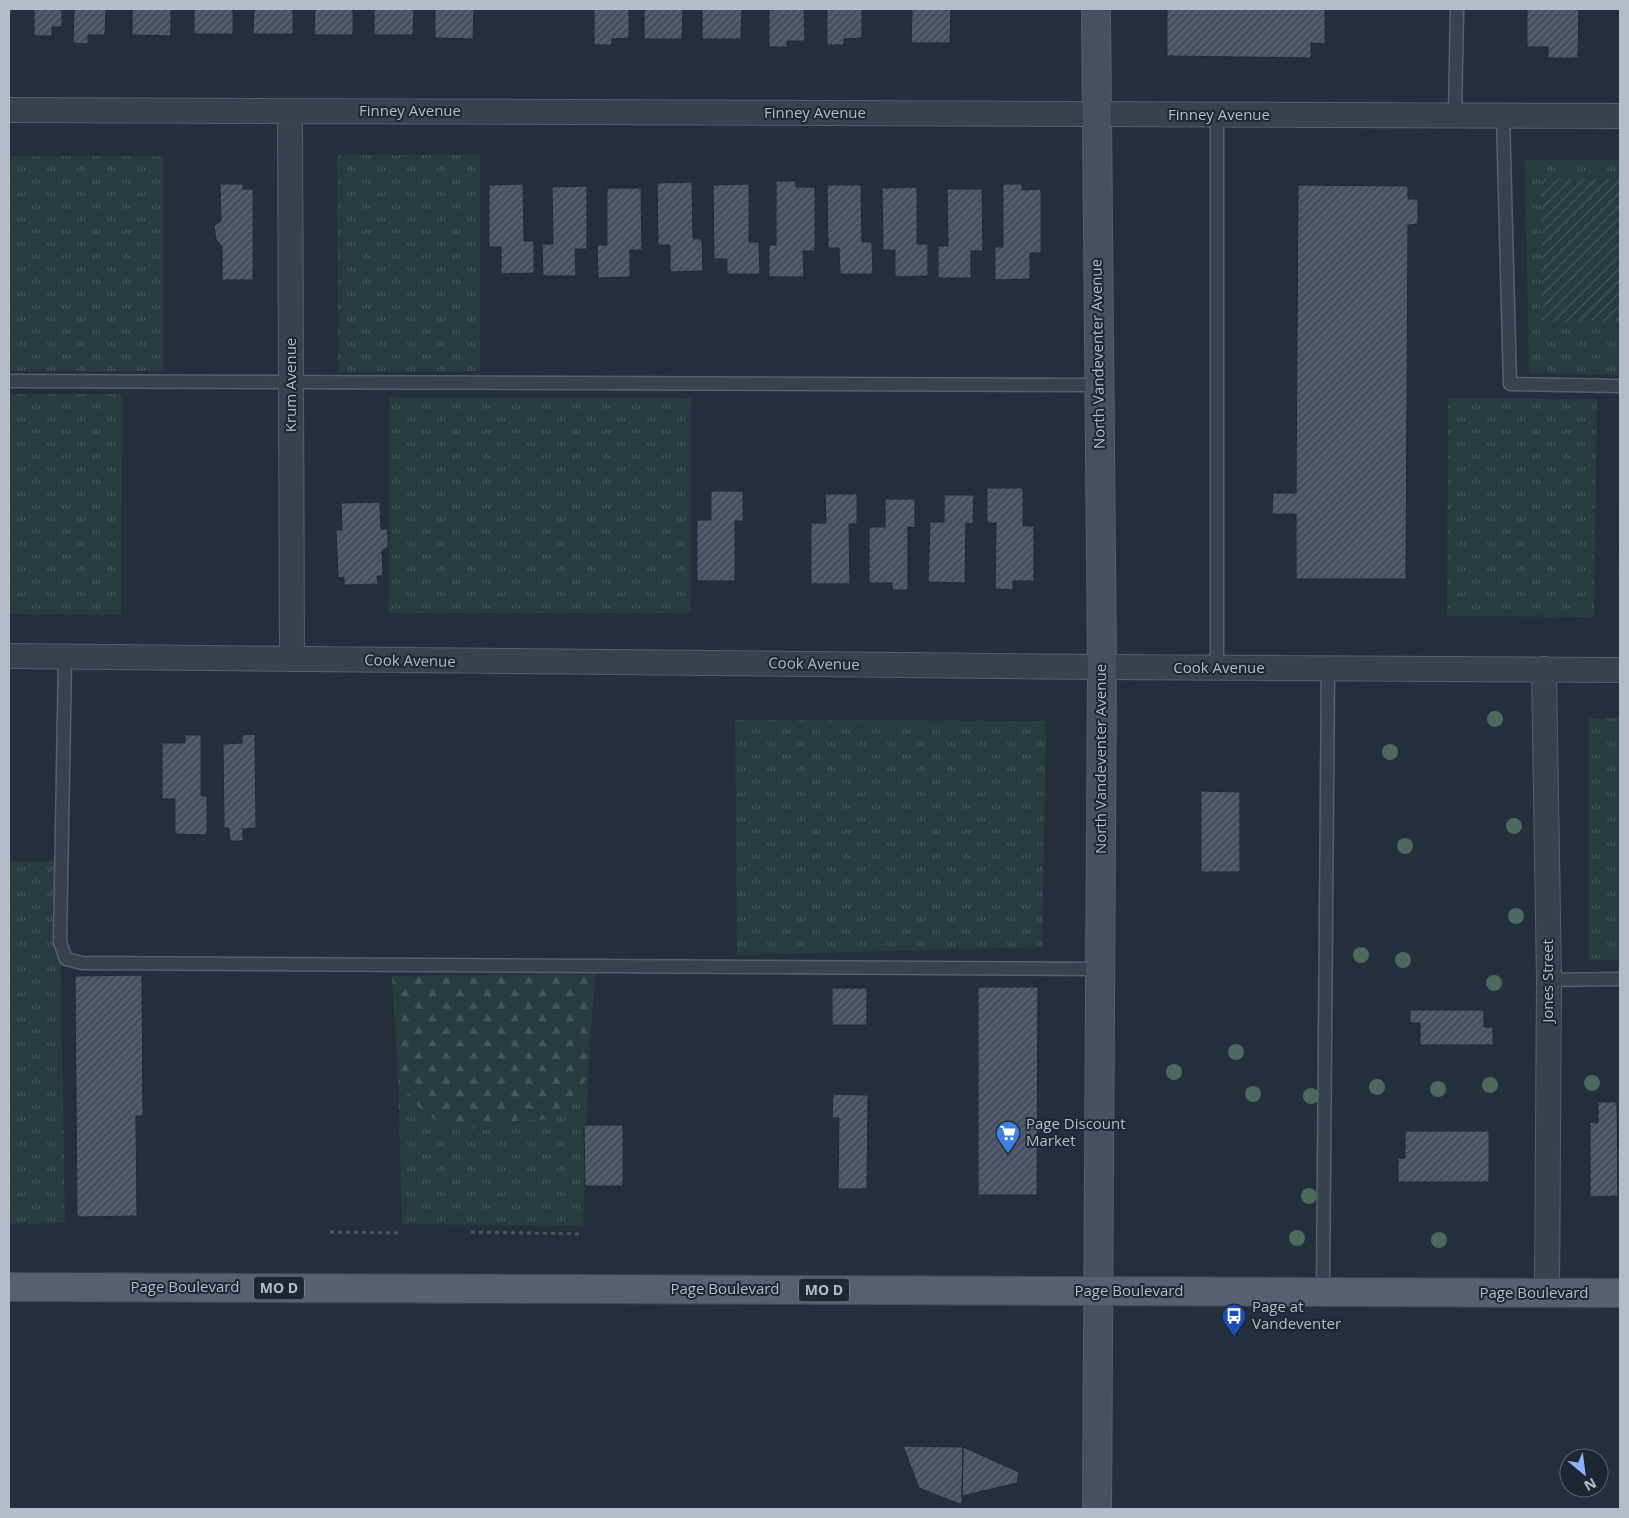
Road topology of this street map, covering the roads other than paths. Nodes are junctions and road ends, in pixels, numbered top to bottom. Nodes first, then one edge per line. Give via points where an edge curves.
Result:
1 (1096, 9) edge
2 (1457, 9) edge
3 (9, 110) edge
4 (290, 110) junction
5 (1096, 114) junction
6 (1217, 115) junction
7 (1454, 116) junction
8 (1503, 116) junction
9 (1620, 116) edge
10 (9, 381) edge
11 (291, 381) junction
12 (1098, 386) junction
13 (1620, 386) edge
14 (9, 656) edge
15 (65, 657) junction
16 (292, 660) junction
17 (1102, 668) junction
18 (1217, 668) junction
19 (1328, 668) junction
20 (1544, 670) junction
21 (1620, 670) edge
22 (1099, 969) junction
23 (1620, 979) edge
24 (1549, 980) junction
25 (9, 1287) edge
26 (1098, 1290) junction
27 (1323, 1292) junction
28 (1546, 1293) junction
29 (1620, 1293) edge
30 (1097, 1509) edge

1 - 5 main road, North Vandeventer Avenue
2 - 7 lane
3 - 4 street, Finney Avenue
4 - 5 street, Finney Avenue
4 - 11 street, Krum Avenue
5 - 6 street, Finney Avenue
5 - 12 main road, North Vandeventer Avenue
6 - 7 street, Finney Avenue
6 - 18 lane
7 - 8 street, Finney Avenue
8 - 9 street, Finney Avenue
8 - 13 lane via 1510,384
10 - 11 lane
11 - 12 lane
11 - 16 street, Krum Avenue
12 - 17 main road, North Vandeventer Avenue
14 - 15 street, Cook Avenue
15 - 16 street, Cook Avenue
15 - 22 lane via 60,942 66,959 82,963
16 - 17 street, Cook Avenue
17 - 18 street, Cook Avenue
17 - 22 main road, North Vandeventer Avenue
18 - 19 street, Cook Avenue
19 - 20 street, Cook Avenue
19 - 27 lane
20 - 21 street, Cook Avenue
20 - 24 street, Jones Street
22 - 26 main road, North Vandeventer Avenue
23 - 24 lane
24 - 28 street, Jones Street
25 - 26 main road, Page Boulevard / MO D
26 - 27 main road, Page Boulevard / MO D
26 - 30 main road, North Vandeventer Avenue
27 - 28 main road, Page Boulevard / MO D
28 - 29 main road, Page Boulevard / MO D

